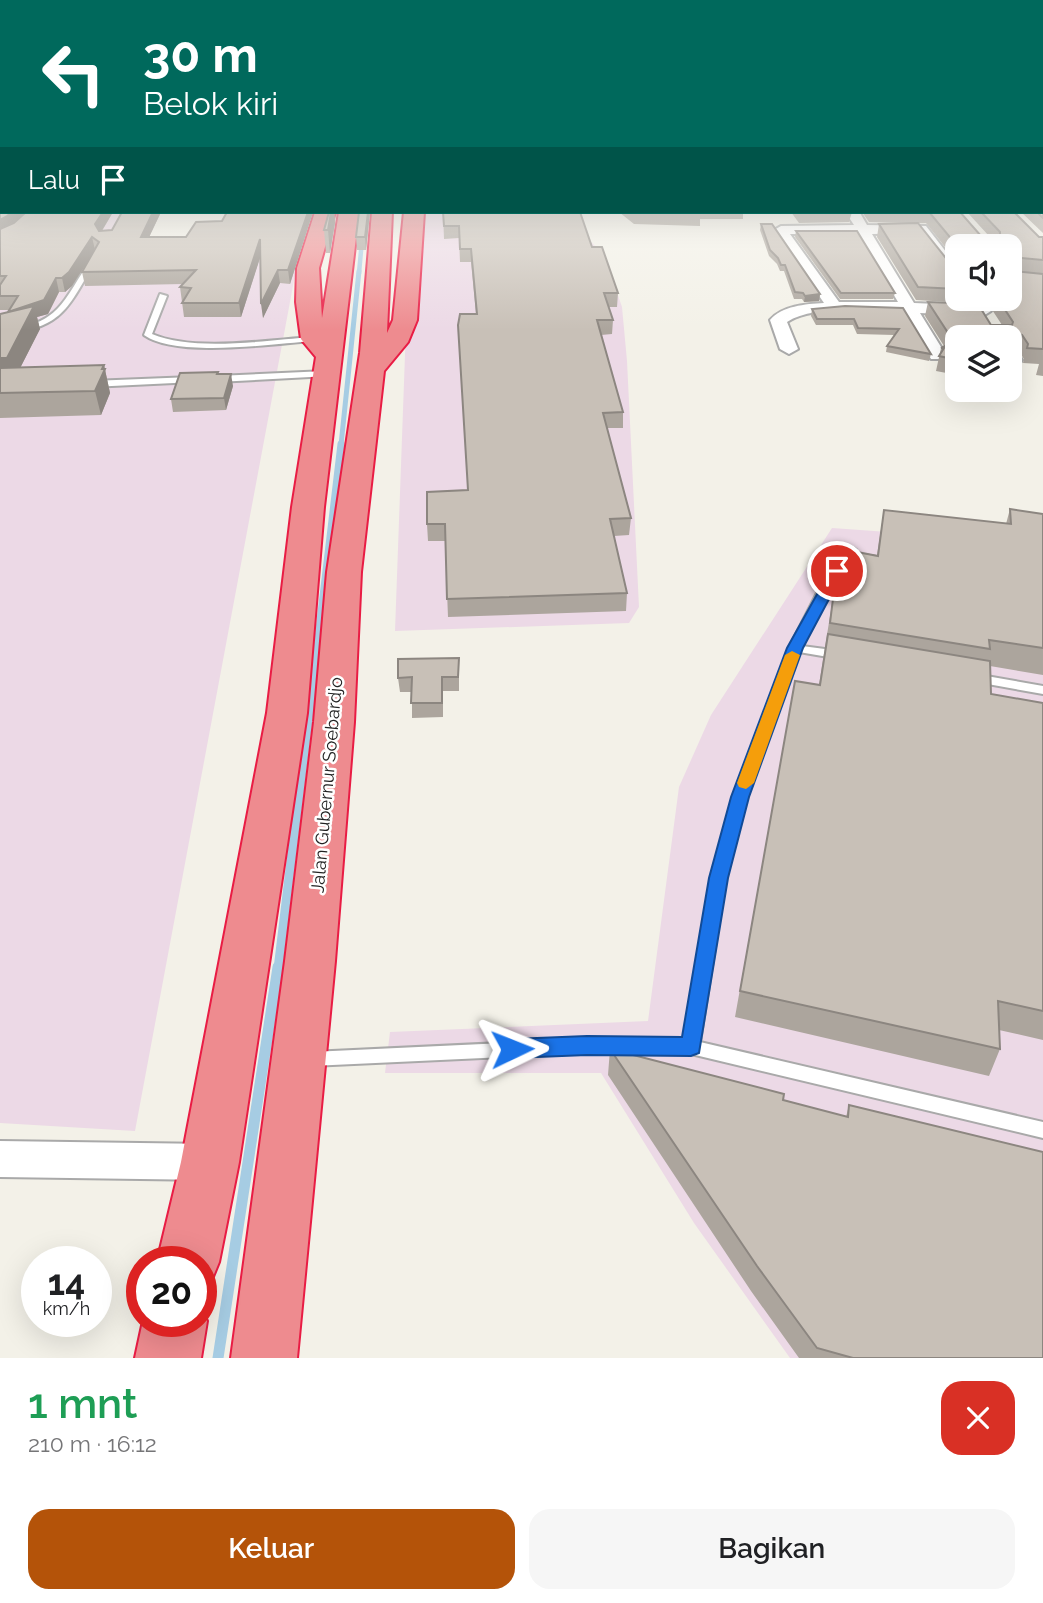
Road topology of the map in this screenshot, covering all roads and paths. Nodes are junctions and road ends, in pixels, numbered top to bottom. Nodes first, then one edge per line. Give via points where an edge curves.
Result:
1 (324, 214) edge
2 (350, 214) edge
3 (381, 214) edge
4 (414, 214) edge
5 (784, 214) edge
6 (853, 214) edge
7 (861, 228) junction
8 (798, 229) junction
9 (96, 254) edge
10 (367, 259) junction
11 (945, 260) edge
12 (408, 272) junction
13 (163, 296) dead end
14 (834, 306) junction
15 (945, 307) edge
16 (911, 309) junction
17 (0, 332) edge
18 (789, 349) dead end
19 (937, 355) edge
20 (322, 356) junction
21 (370, 371) junction
22 (82, 384) edge
23 (851, 550) dead end
24 (795, 648) junction
25 (850, 657) edge
26 (960, 676) edge
27 (1043, 690) edge
28 (691, 1047) junction
29 (297, 1060) junction
30 (1043, 1130) edge
31 (0, 1159) edge
32 (210, 1162) junction
33 (192, 1246) edge
34 (172, 1337) edge
35 (167, 1358) edge
36 (264, 1358) edge

1 - 20 highway via 308,268 308,322
2 - 10 highway, Jalan Gubernur Soebardjo
3 - 10 highway, Jalan Gubernur Soebardjo
4 - 12 highway
5 - 8 street
6 - 7 street
7 - 8 street
7 - 11 street via 921,229
7 - 16 street
8 - 14 street via 781,230
9 - 17 lane via 53,320 24,331
10 - 12 highway
10 - 20 highway, Jalan Gubernur Soebardjo
10 - 21 highway, Jalan Gubernur Soebardjo
12 - 21 highway via 401,332
13 - 20 lane via 148,335 155,340
14 - 16 street
14 - 18 street via 797,309 778,317
15 - 16 street
16 - 19 street
20 - 22 lane
20 - 32 highway, Jalan Gubernur Soebardjo via 287,713
21 - 29 highway, Jalan Gubernur Soebardjo via 344,572 334,722
23 - 24 lane
24 - 25 lane
24 - 28 lane via 740,797 719,878
26 - 27 lane
28 - 29 lane via 587,1046
28 - 30 lane
29 - 36 highway, Jalan Gubernur Soebardjo
31 - 32 street
32 - 33 highway, Jalan Gubernur Soebardjo
34 - 35 highway

